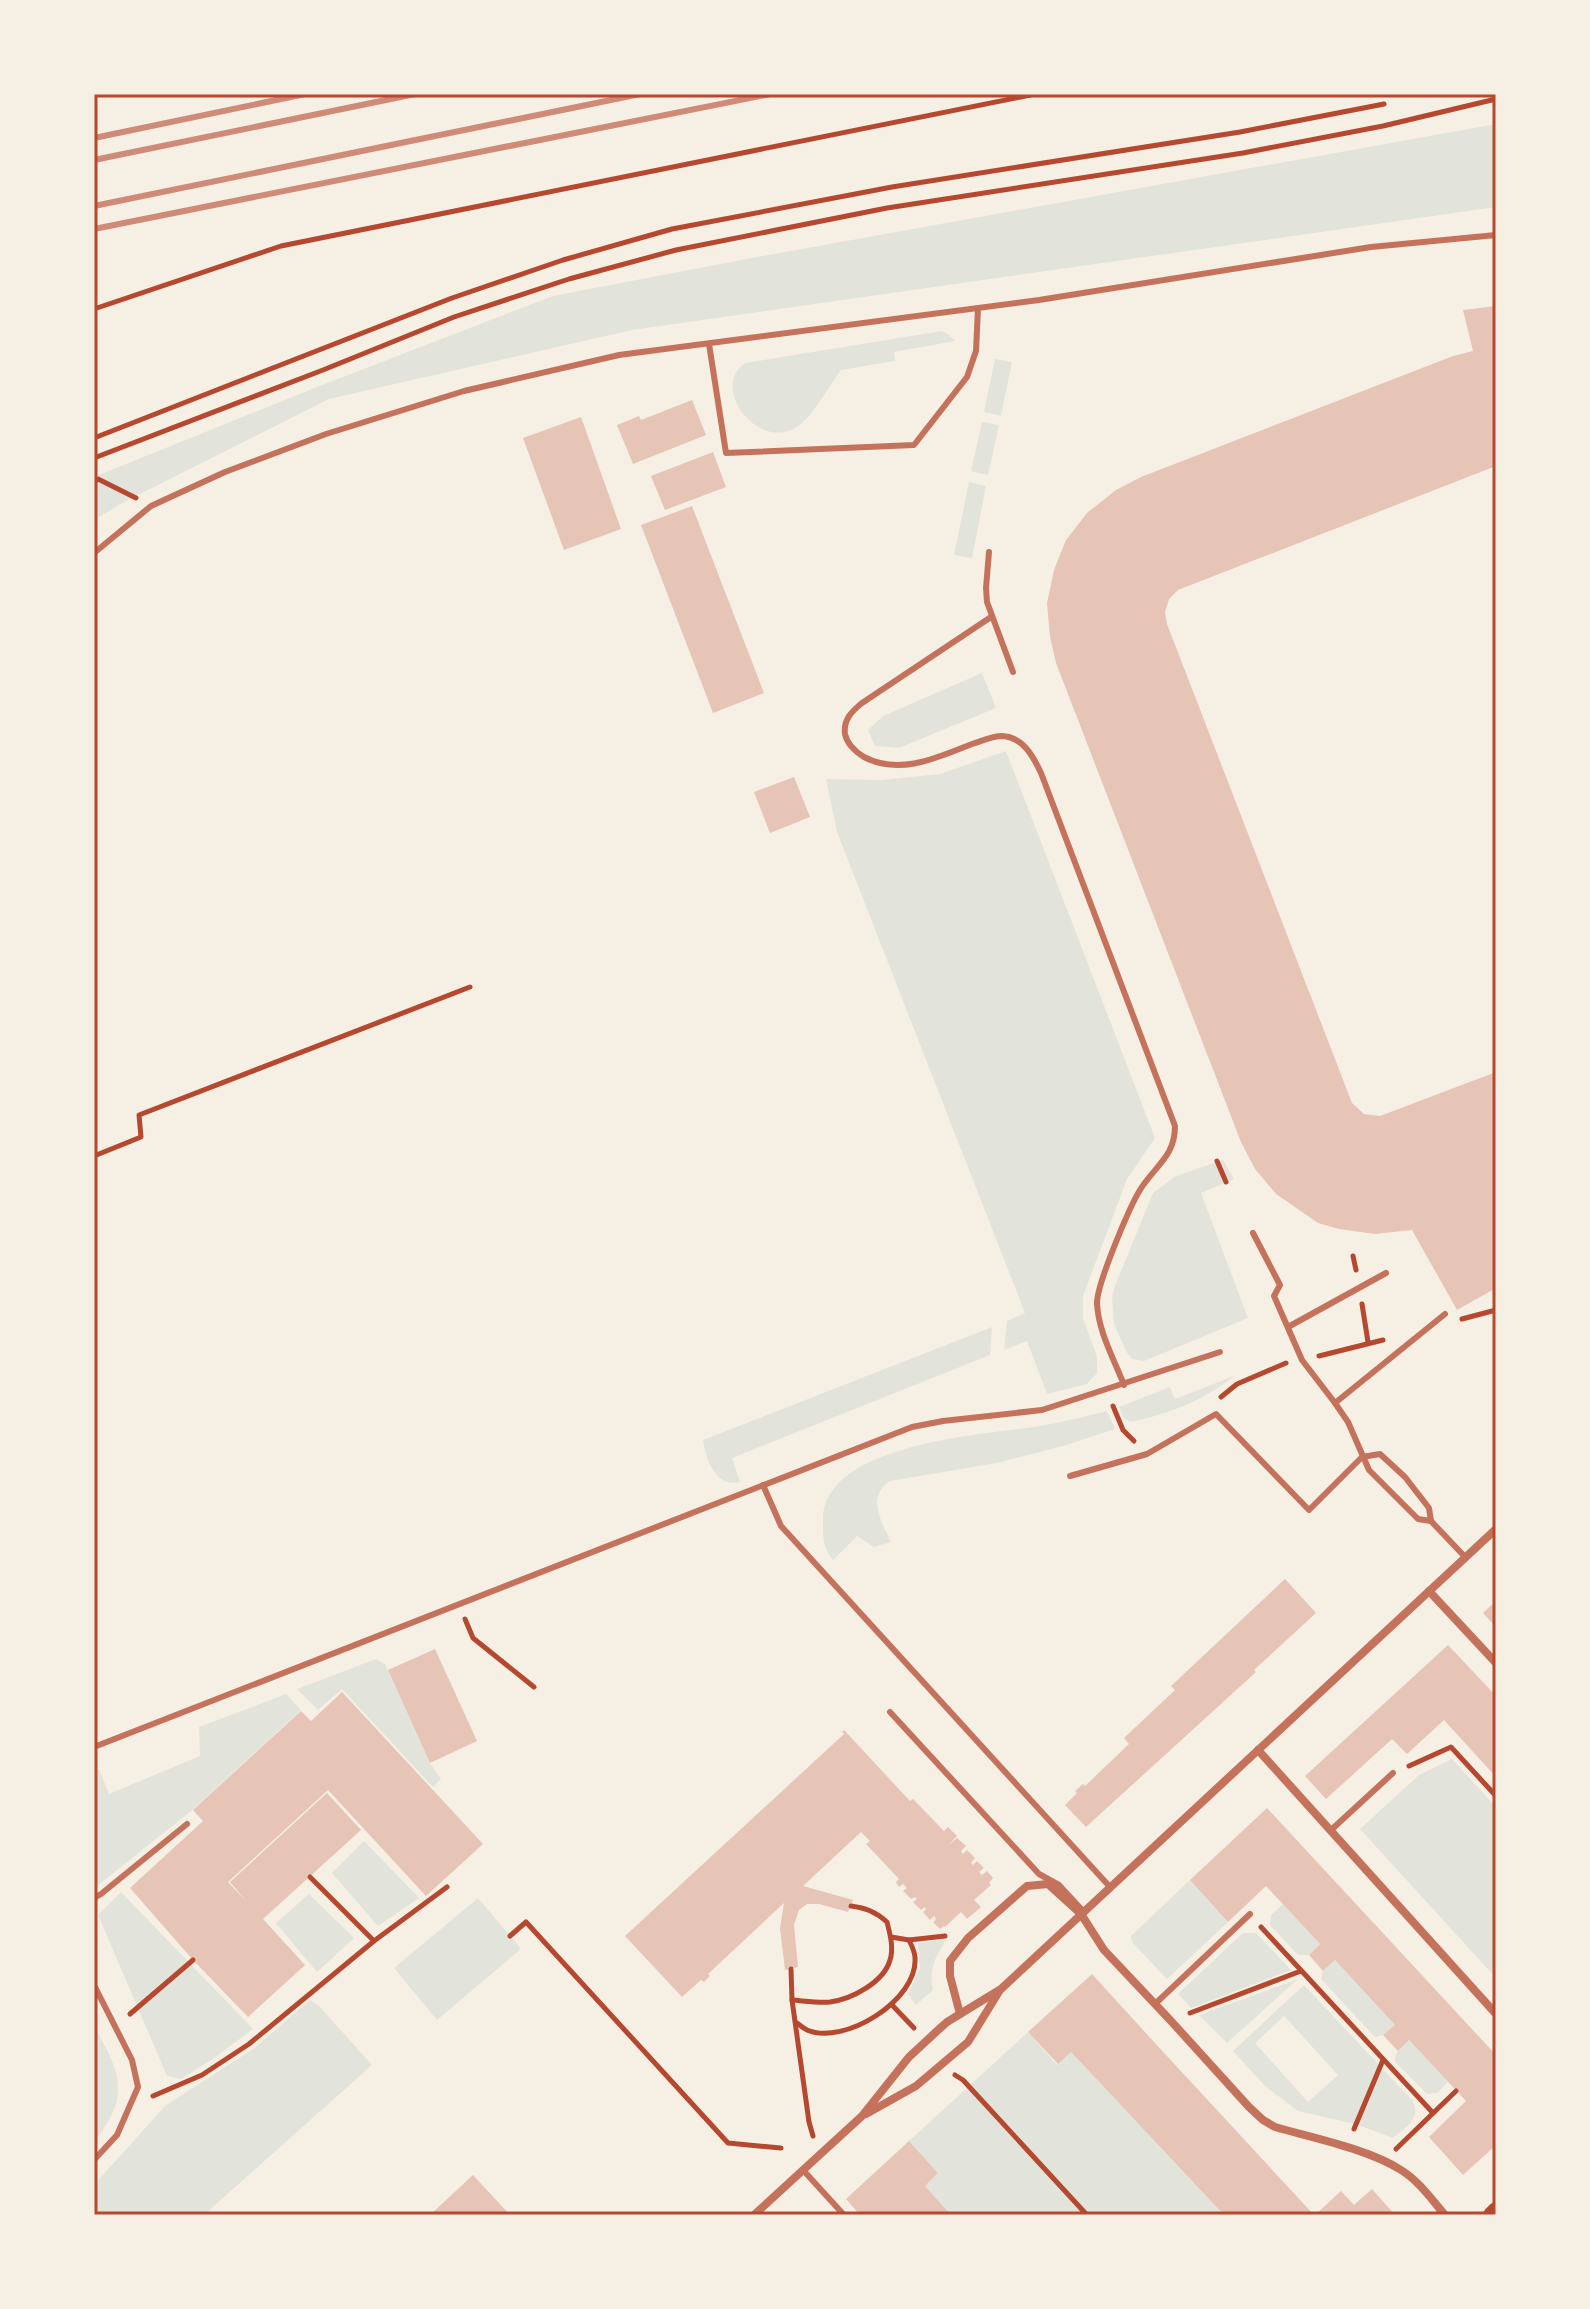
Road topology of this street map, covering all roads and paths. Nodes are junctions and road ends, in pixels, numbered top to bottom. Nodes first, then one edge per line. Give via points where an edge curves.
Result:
1 (1035, 94) edge
2 (1496, 99) edge
3 (1384, 104) dead end
4 (1496, 235) edge
5 (978, 308) junction
6 (94, 309) edge
7 (709, 344) junction
8 (94, 438) edge
9 (94, 458) edge
10 (94, 482) edge
11 (151, 506) junction
12 (989, 552) dead end
13 (94, 553) edge
14 (991, 617) junction
15 (1013, 672) dead end
16 (470, 987) dead end
17 (94, 1156) edge
18 (1217, 1161) dead end
19 (1226, 1182) dead end
20 (1253, 1233) dead end
21 (1386, 1273) dead end
22 (1445, 1314) dead end
23 (1288, 1327) junction
24 (1220, 1352) dead end
25 (1272, 1370) dead end
26 (1237, 1384) dead end
27 (1124, 1385) junction
28 (1335, 1403) junction
29 (1114, 1408) dead end
30 (1123, 1430) dead end
31 (1362, 1457) junction
32 (1070, 1476) dead end
33 (763, 1485) junction
34 (1431, 1521) junction
35 (1496, 1529) edge
36 (1466, 1558) junction
37 (1429, 1591) junction
38 (459, 1605) junction
39 (1496, 1663) edge
40 (534, 1687) dead end
41 (890, 1712) dead end
42 (94, 1747) edge
43 (1258, 1750) junction
44 (1393, 1773) joint
45 (1496, 1796) edge
46 (187, 1824) dead end
47 (1331, 1830) junction
48 (310, 1877) dead end
49 (447, 1887) dead end
50 (1110, 1887) junction
51 (94, 1898) edge
52 (851, 1906) dead end
53 (1082, 1913) junction
54 (1250, 1914) joint
55 (510, 1936) dead end
56 (891, 1937) junction
57 (968, 1938) junction
58 (909, 1940) junction
59 (374, 1941) junction
60 (193, 1960) dead end
61 (791, 1969) dead end
62 (1301, 1971) junction
63 (94, 1985) edge
64 (1001, 1989) junction
65 (792, 2000) junction
66 (1155, 2004) junction
67 (892, 2005) junction
68 (960, 2014) junction
69 (1496, 2014) edge
70 (1171, 2021) junction
71 (797, 2023) junction
72 (114, 2027) junction
73 (914, 2029) dead end
74 (1383, 2060) junction
75 (948, 2070) dead end
76 (1456, 2091) dead end
77 (129, 2105) junction
78 (1433, 2113) junction
79 (862, 2116) junction
80 (781, 2148) dead end
81 (1346, 2148) junction
82 (818, 2156) junction
83 (94, 2160) edge
84 (1383, 2162) junction
85 (803, 2170) junction
86 (1496, 2210) edge
87 (754, 2215) edge
88 (844, 2215) edge
89 (1087, 2215) edge
90 (1445, 2215) edge
91 (1491, 2215) edge

1 - 6 path via 281,246
2 - 9 path via 1243,153 887,208 676,250 454,317
3 - 8 path via 672,229 452,298
4 - 5 lane via 1371,247
5 - 7 lane
5 - 7 lane via 976,351 967,377 914,445 726,453
7 - 11 lane via 619,355 464,391 326,434
10 - 11 path via 109,483
11 - 13 lane
12 - 14 lane via 986,588
14 - 15 lane
14 - 27 lane via 862,703 851,712 844,730 861,756 893,765 929,761 1001,736 1020,742 1041,773 1175,1126 1171,1151 1135,1196 1098,1290 1098,1315
16 - 17 path via 139,1115 141,1137
18 - 19 path
20 - 23 lane via 1280,1285 1274,1296
21 - 23 lane
22 - 28 lane
23 - 28 lane via 1302,1360
24 - 27 lane
25 - 26 path
27 - 33 lane via 1042,1410 912,1427
28 - 31 lane
29 - 30 path
31 - 32 lane via 1309,1510 1216,1414 1147,1454
31 - 34 lane via 1403,1506 1418,1519
31 - 34 lane via 1380,1454 1396,1467 1429,1508
33 - 38 lane
33 - 50 lane via 781,1526
34 - 36 lane
35 - 36 street
36 - 37 street
37 - 39 street
37 - 43 street
38 - 40 path via 473,1638
38 - 42 lane
41 - 53 lane via 1039,1874 1059,1885
43 - 47 street
43 - 50 street
44 - 45 path via 1451,1747
44 - 47 lane
46 - 51 lane
47 - 69 street
48 - 59 path
49 - 59 path
50 - 53 street
52 - 56 path via 878,1914
53 - 57 street via 1048,1884 1027,1886
53 - 64 street
53 - 66 street via 1104,1950
54 - 62 path
54 - 66 lane
55 - 80 path via 526,1922 728,2143
56 - 58 path
56 - 65 path via 886,1970 860,1991 830,2002
57 - 58 path via 959,1934
57 - 68 street via 950,1961
58 - 67 path via 914,1969
59 - 77 path via 214,2068
60 - 72 path
61 - 65 path
62 - 70 path
62 - 74 path
63 - 72 lane
64 - 68 street
64 - 79 street via 968,2042 916,2086
65 - 71 path
66 - 70 street
67 - 71 path via 838,2031 809,2031
67 - 73 path
68 - 79 street via 909,2057
70 - 81 street via 1263,2120
71 - 82 path
72 - 77 lane via 132,2060 138,2087
74 - 78 path
74 - 81 path
75 - 89 path
76 - 78 path
77 - 83 lane via 117,2135
78 - 84 path
79 - 82 street
81 - 84 street
82 - 85 street
84 - 90 street via 1413,2179
85 - 87 street
85 - 88 lane
86 - 91 main road

